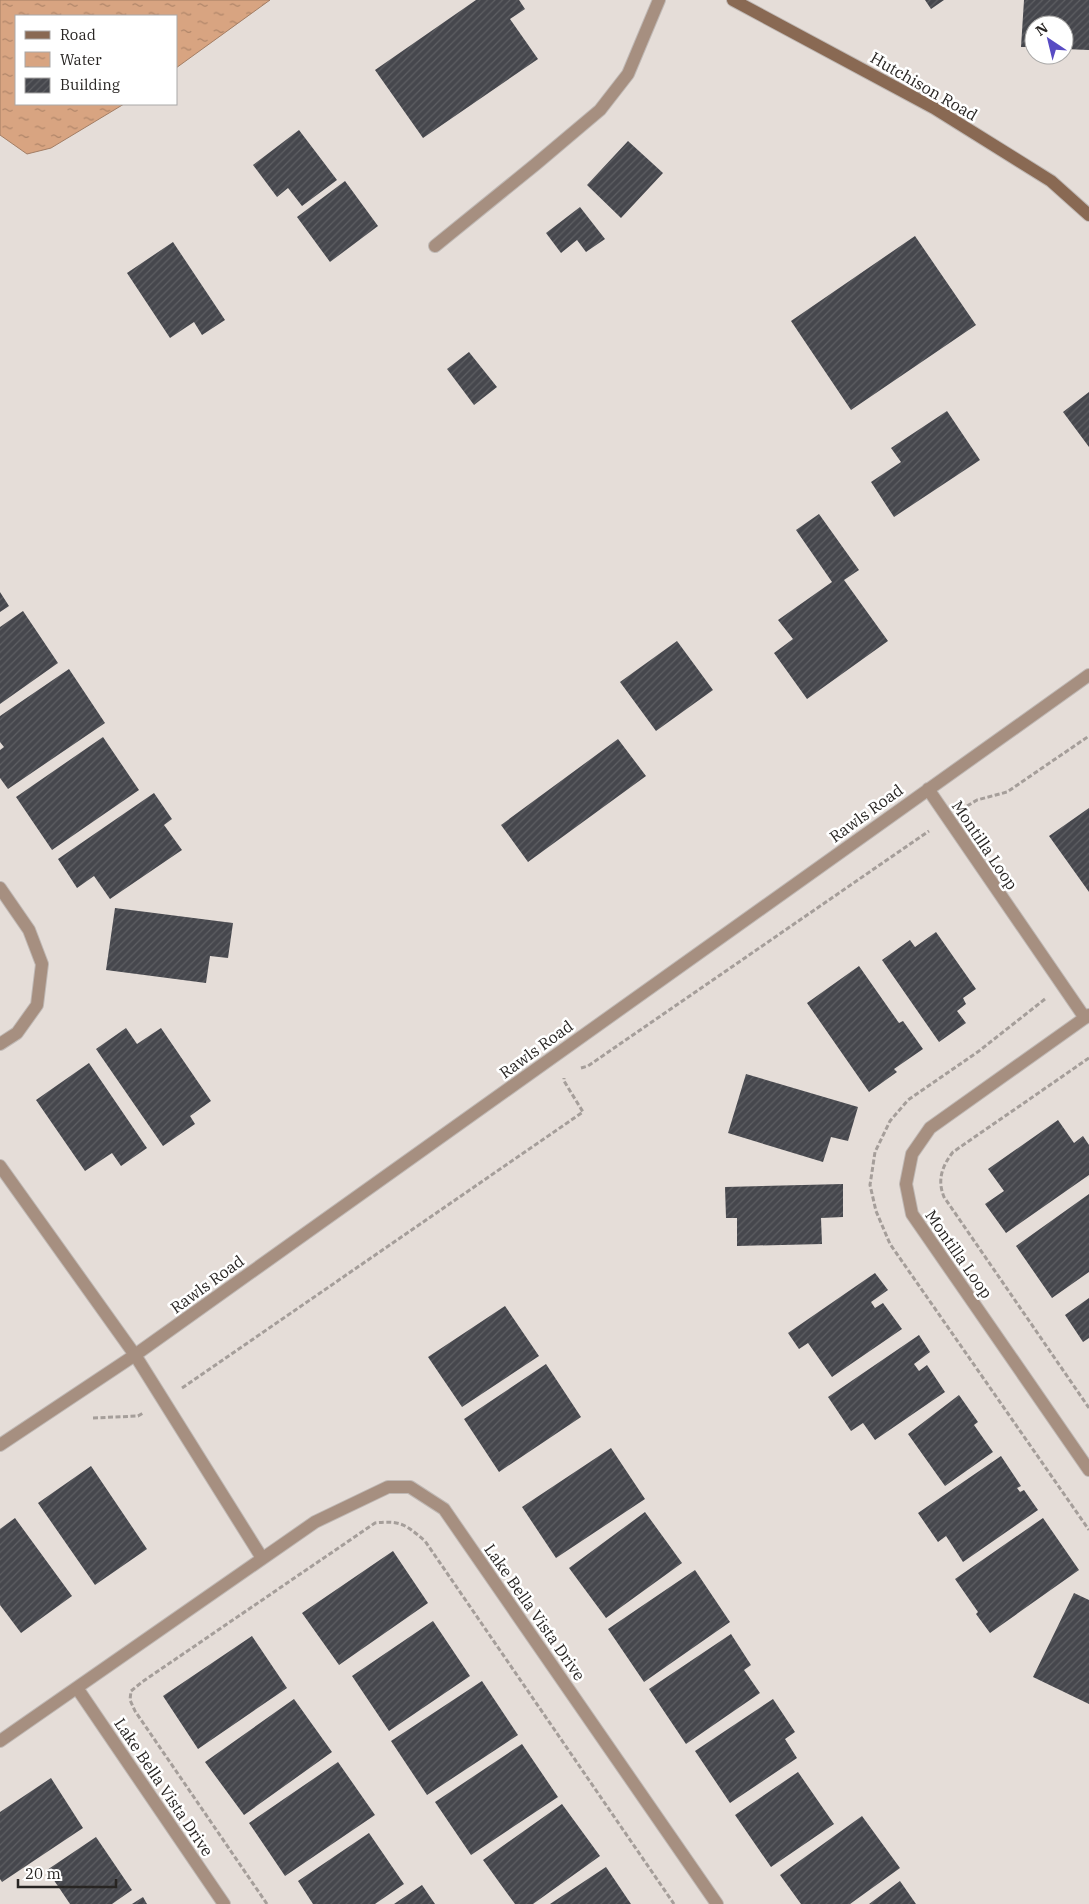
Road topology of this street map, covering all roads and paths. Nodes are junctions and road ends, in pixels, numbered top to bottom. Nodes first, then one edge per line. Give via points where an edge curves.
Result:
1 (659, 0) edge
2 (733, 0) edge
3 (1089, 215) edge
4 (435, 246) dead end
5 (1089, 675) edge
6 (1089, 736) edge
7 (928, 789) junction
8 (947, 818) junction
9 (0, 888) edge
10 (1062, 985) junction
11 (1087, 1016) edge
12 (0, 1044) edge
13 (1089, 1058) edge
14 (579, 1069) dead end
15 (565, 1074) dead end
16 (0, 1166) edge
17 (134, 1355) junction
18 (163, 1401) junction
19 (1089, 1408) edge
20 (93, 1418) dead end
21 (0, 1445) edge
22 (1089, 1470) edge
23 (1089, 1530) edge
24 (262, 1558) junction
25 (77, 1688) junction
26 (0, 1740) edge
27 (224, 1904) edge
28 (267, 1904) edge
29 (674, 1904) edge
30 (717, 1904) edge

1 - 4 street via 628,74 600,110
2 - 3 street, Hutchison Road via 934,108 1051,181
5 - 7 street, Rawls Road
6 - 8 path via 1006,792 977,800
7 - 8 street, Montilla Loop
7 - 17 street, Rawls Road
8 - 10 street, Montilla Loop
8 - 14 path via 588,1066
9 - 12 street via 29,930 42,964 37,1005 17,1033
10 - 11 street, Montilla Loop
10 - 23 path via 979,1051 908,1100 890,1120 875,1152 870,1185 876,1211 890,1244
11 - 22 street, Montilla Loop via 930,1128 912,1154 906,1184 912,1214
13 - 19 path via 953,1152 945,1162 940,1186 944,1197
15 - 18 path via 564,1080 583,1112
16 - 17 street
17 - 18 street
17 - 21 street, Rawls Road
18 - 20 path via 138,1416
18 - 24 street
24 - 25 street, Lake Bella Vista Drive
24 - 30 street, Lake Bella Vista Drive via 315,1522 388,1487 410,1487 444,1508
25 - 26 street, Lake Bella Vista Drive
25 - 27 street, Lake Bella Vista Drive
28 - 29 path via 135,1711 130,1700 131,1692 375,1523 392,1521 409,1528 425,1541

